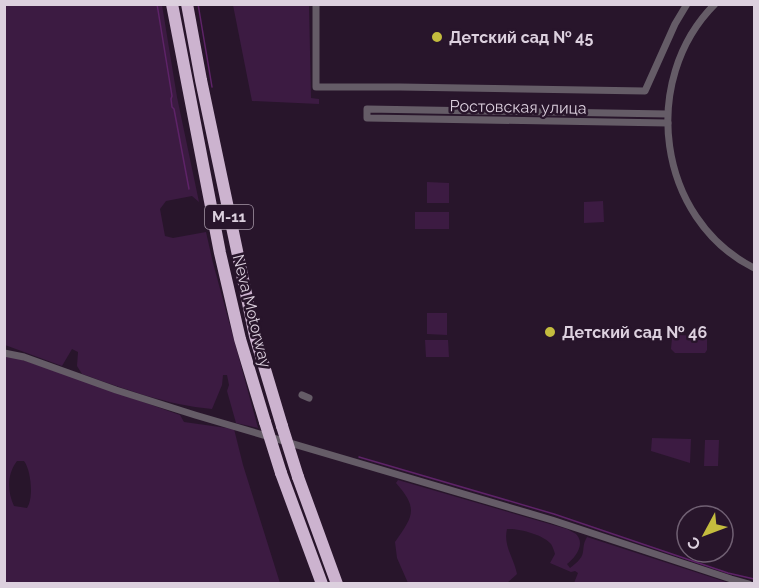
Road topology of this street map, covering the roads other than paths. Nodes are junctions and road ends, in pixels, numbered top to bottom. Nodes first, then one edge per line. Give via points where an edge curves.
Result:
1 (172, 4) edge
2 (187, 4) edge
3 (316, 4) edge
4 (687, 4) edge
5 (715, 4) edge
6 (667, 114) junction
7 (668, 123) junction
8 (754, 268) edge
9 (4, 353) edge
10 (322, 584) edge
11 (337, 584) edge
12 (749, 584) edge

1 - 10 highway, Neva Motorway / М-11, bridge via 240,339 281,473
2 - 11 highway, Neva Motorway / М-11, bridge via 255,336 298,477
3 - 4 street via 316,87 645,91
5 - 6 street via 681,55
6 - 7 street
6 - 7 street, Ростовская улица via 367,110 367,118
7 - 8 street via 673,162 691,207 717,240
9 - 12 street

